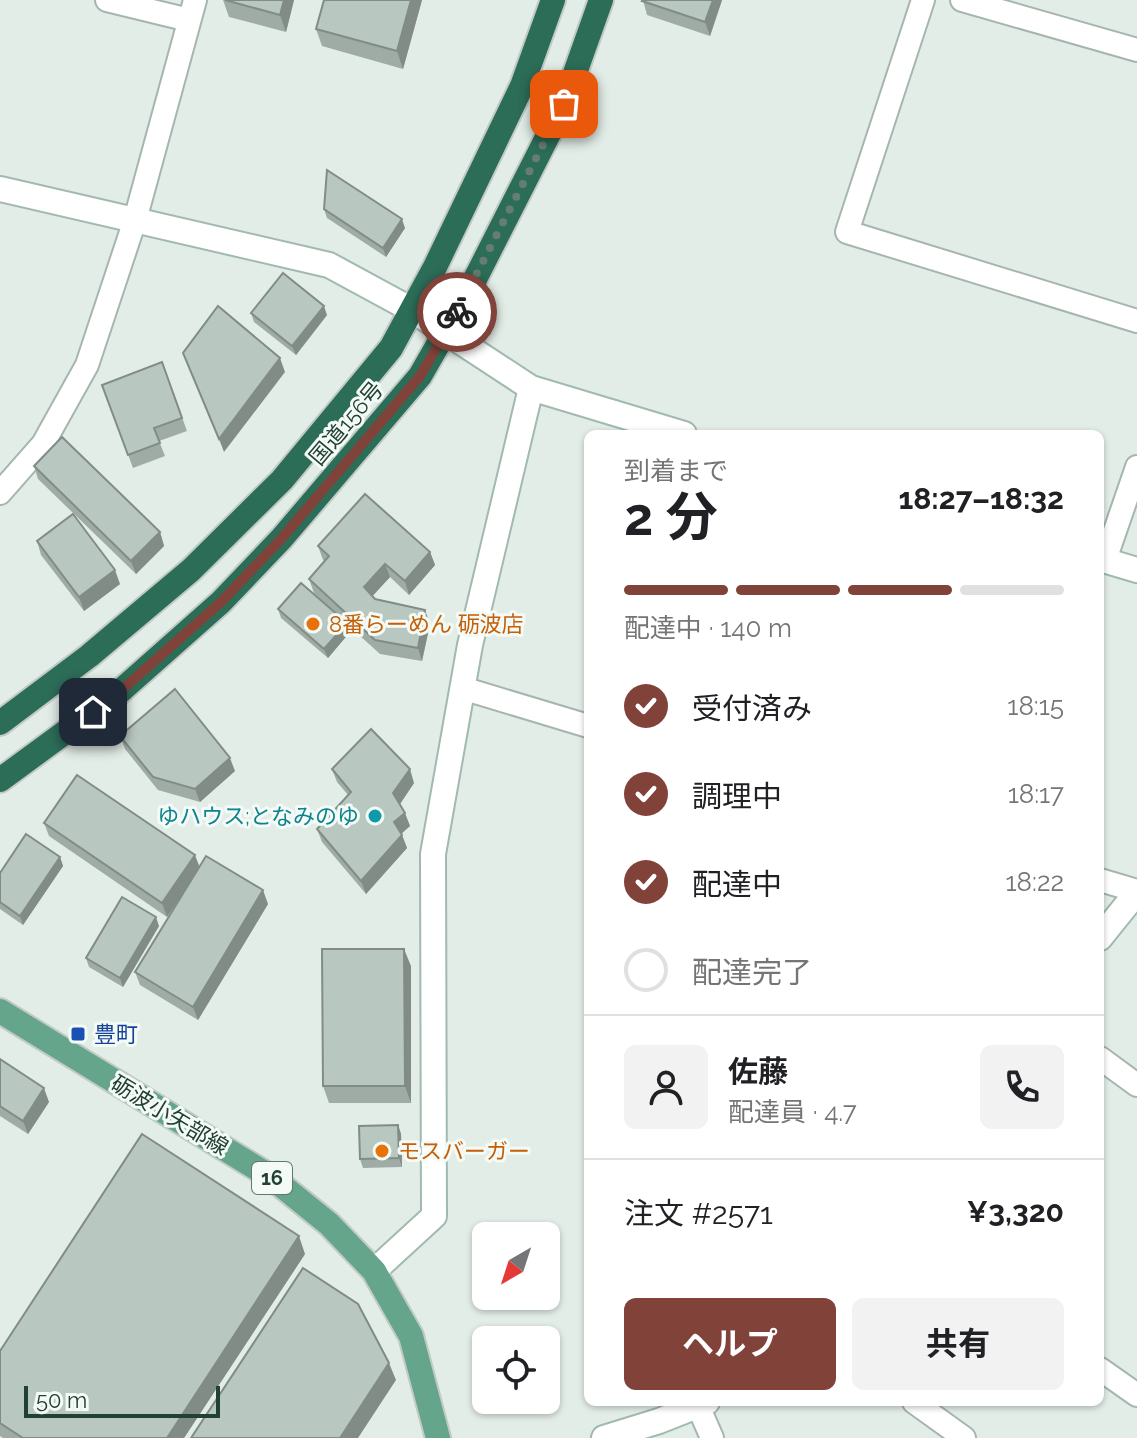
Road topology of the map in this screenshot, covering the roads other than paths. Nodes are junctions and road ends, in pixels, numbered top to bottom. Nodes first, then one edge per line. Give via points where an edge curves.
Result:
1 (107, 0) edge
2 (553, 0) edge
3 (601, 0) edge
4 (923, 0) edge
5 (962, 0) edge
6 (192, 10) edge
7 (1137, 50) edge
8 (0, 189) edge
9 (135, 220) junction
10 (412, 310) junction
11 (1137, 321) edge
12 (446, 331) junction
13 (531, 388) junction
14 (671, 430) edge
15 (1137, 467) edge
16 (0, 493) edge
17 (1104, 555) edge
18 (1104, 561) edge
19 (1137, 570) edge
20 (462, 688) junction
21 (0, 723) edge
22 (584, 725) edge
23 (0, 780) edge
24 (1104, 881) edge
25 (1137, 892) edge
26 (1104, 933) edge
27 (0, 1011) edge
28 (1104, 1061) edge
29 (1137, 1085) edge
30 (374, 1271) junction
31 (1104, 1372) edge
32 (1137, 1395) edge
33 (698, 1406) edge
34 (704, 1406) edge
35 (920, 1406) edge
36 (438, 1438) edge
37 (604, 1438) edge
38 (712, 1438) edge
39 (964, 1438) edge

1 - 6 street
2 - 10 highway, 国道156号 via 522,86
3 - 12 highway, 国道156号 via 564,104
4 - 11 street via 847,232
5 - 7 street
6 - 9 street
8 - 9 street
9 - 10 street via 329,265
9 - 16 street via 87,365 43,444
10 - 12 street
10 - 21 highway, 国道156号 via 391,348 282,480 191,570
12 - 13 street
12 - 23 highway, 国道156号 via 420,376 221,602 116,695
13 - 14 street
13 - 20 street
15 - 17 street
18 - 19 street
20 - 22 street
20 - 30 street via 433,854 434,1216
24 - 25 street
25 - 26 street
27 - 30 main road, 砺波小矢部線 / 16 via 271,1177 329,1224
28 - 29 street
30 - 36 main road, 砺波小矢部線 / 16 via 411,1336
31 - 32 street
33 - 37 street
34 - 38 street
35 - 39 street

